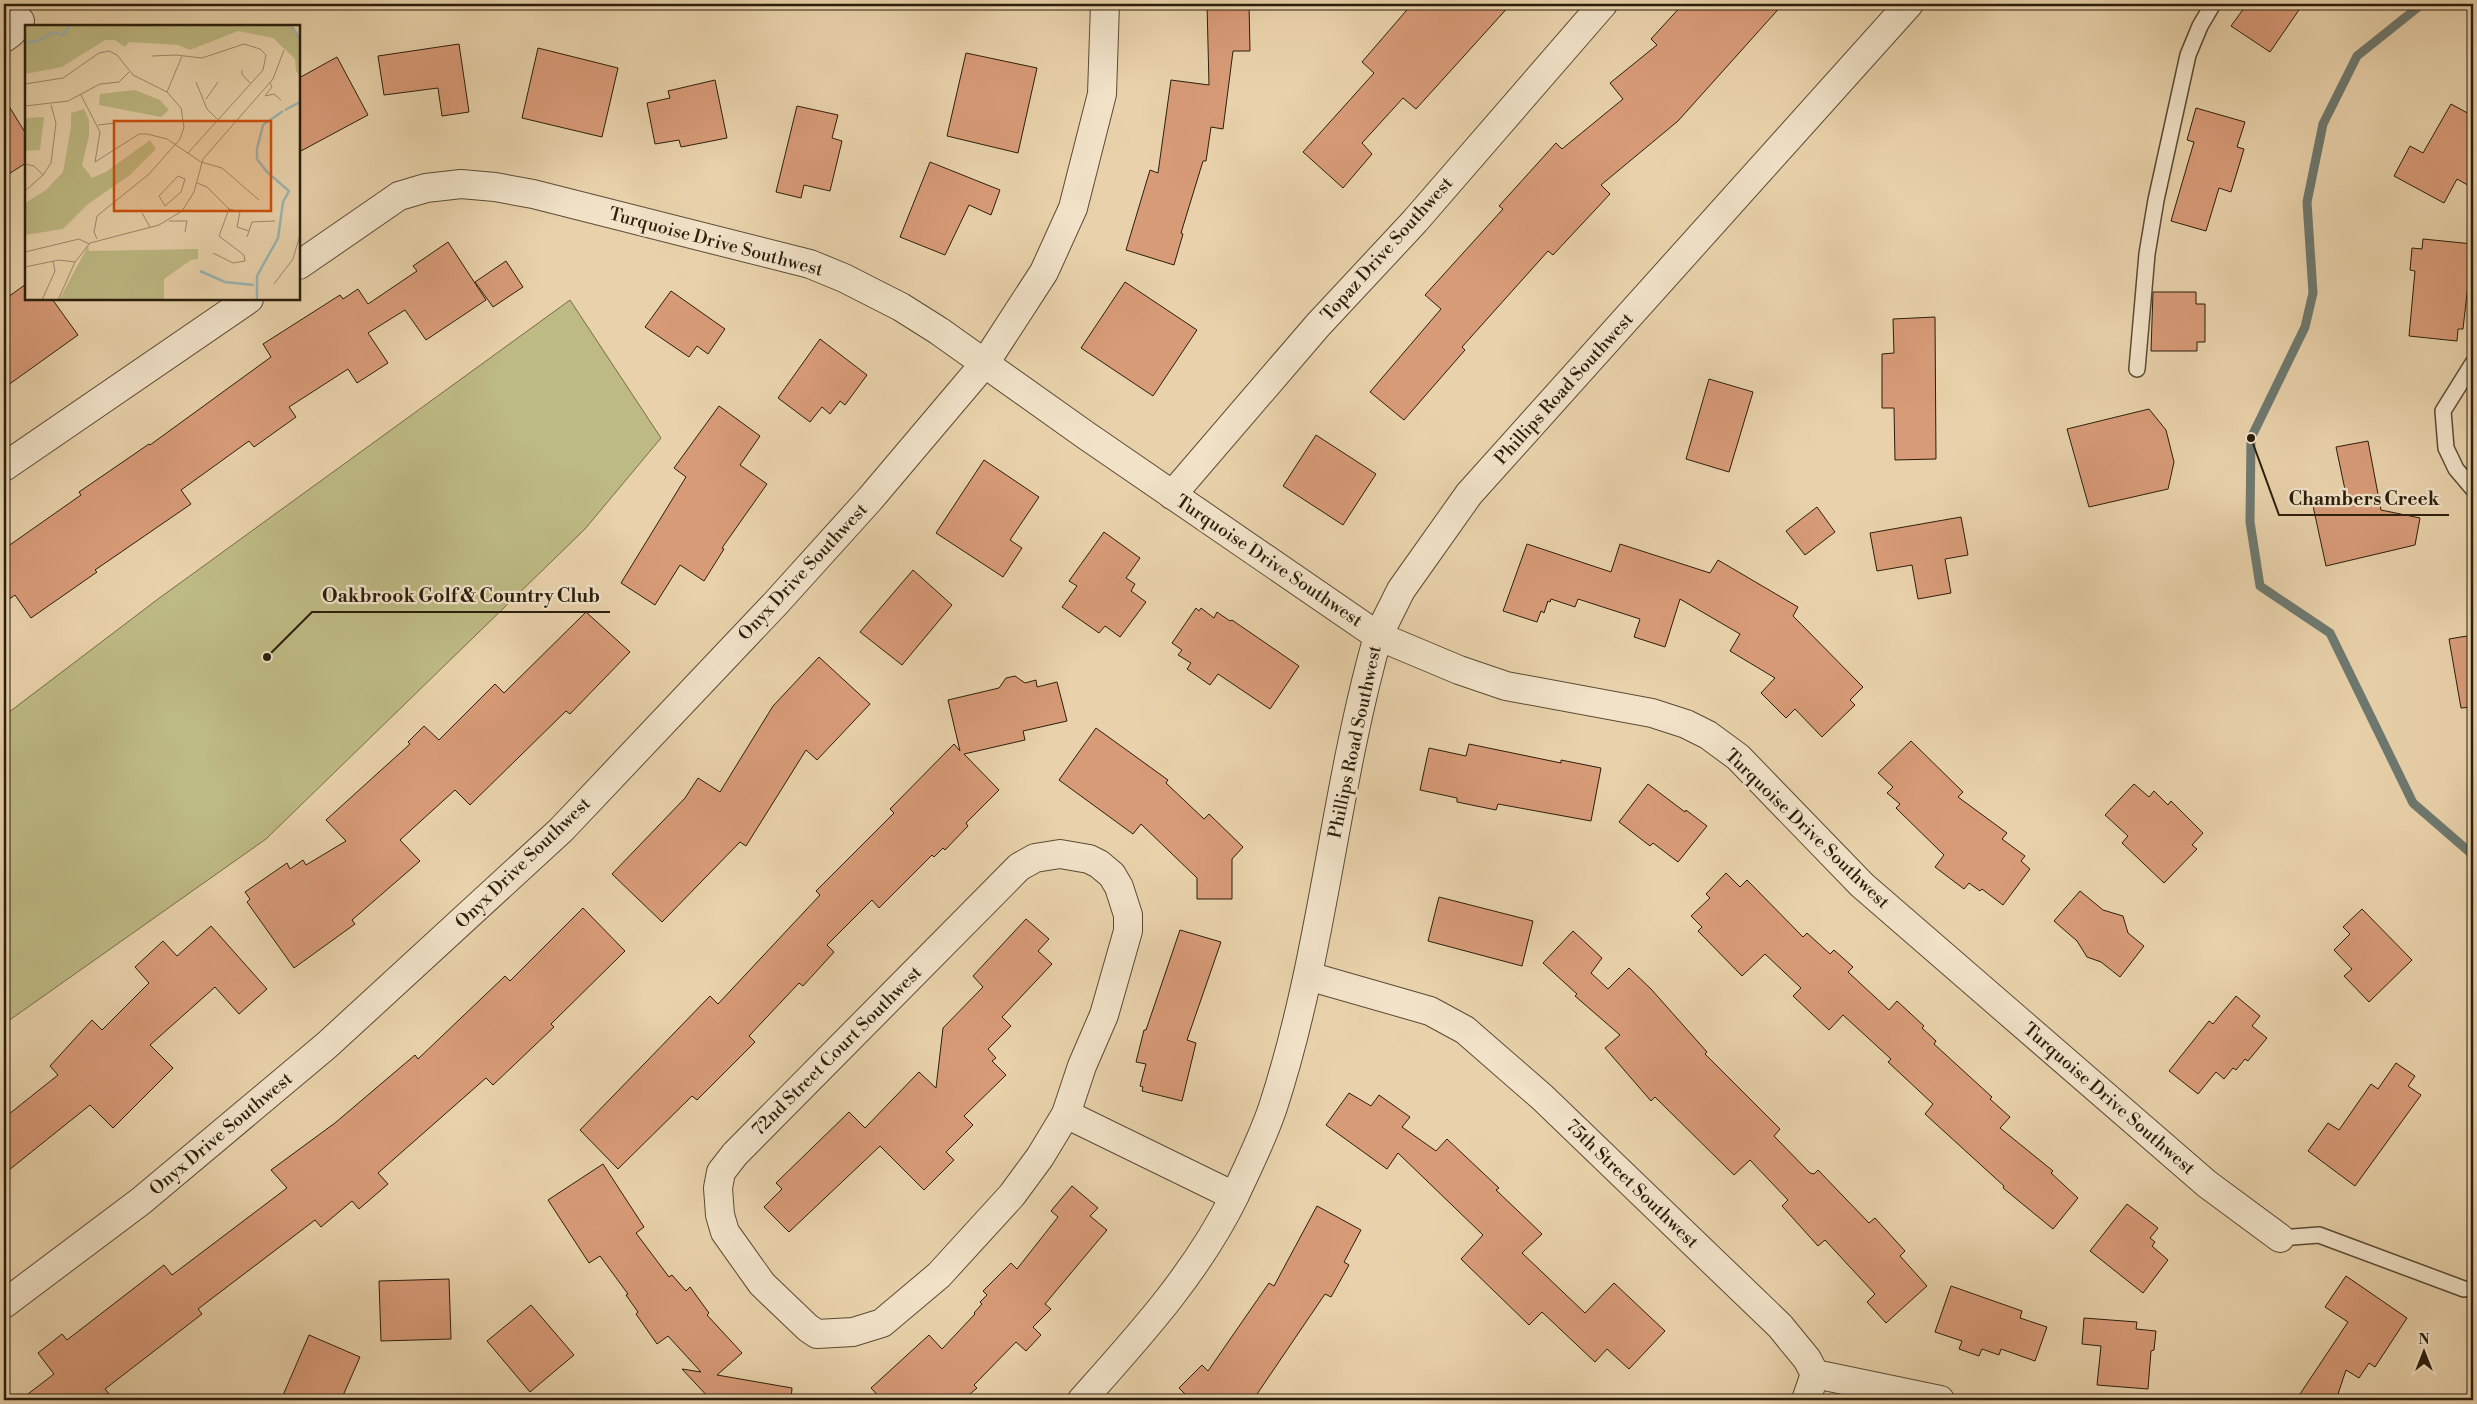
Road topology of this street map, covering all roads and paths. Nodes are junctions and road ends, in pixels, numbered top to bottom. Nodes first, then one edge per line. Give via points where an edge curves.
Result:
1 (1105, 4) edge
2 (1603, 4) edge
3 (1909, 4) edge
4 (2214, 4) edge
5 (300, 263) edge
6 (248, 300) edge
7 (985, 363) junction
8 (2473, 364) edge
9 (2137, 369) dead end
10 (4, 467) edge
11 (2473, 489) edge
12 (1172, 495) junction
13 (1378, 636) junction
14 (1308, 976) junction
15 (1066, 1114) junction
16 (1234, 1196) junction
17 (2280, 1238) joint
18 (2464, 1289) dead end
19 (4, 1304) edge
20 (1814, 1374) junction
21 (1082, 1400) edge
22 (1806, 1400) edge
23 (1940, 1400) edge

1 - 7 street, Onyx Drive Southwest via 1102,94 1073,208 1044,272
2 - 12 street, Topaz Drive Southwest
3 - 13 street, Phillips Road Southwest via 1469,494 1401,590
4 - 9 lane via 2188,55 2156,200 2147,254
5 - 7 street, Turquoise Drive Southwest via 399,196 426,188 461,184 495,187 810,264 901,307
6 - 10 street
7 - 12 street, Turquoise Drive Southwest
7 - 19 street, Onyx Drive Southwest via 870,499 561,830 327,1045 141,1201
8 - 11 lane via 2443,411 2446,448 2456,470
12 - 13 street, Turquoise Drive Southwest
13 - 14 street, Phillips Road Southwest via 1360,708
13 - 17 street, Turquoise Drive Southwest via 1506,686 1652,713 1708,735 1738,757 1862,885 2207,1184
14 - 16 street, Phillips Road Southwest via 1273,1108
14 - 20 street, 75th Street Southwest via 1430,1011 1465,1030 1542,1097 1780,1326 1807,1359
15 - 15 street, 72nd Street Court Southwest via 1104,1015 1128,931 1128,915 1112,875 1099,864 1060,854 1035,858 1019,867 735,1154 722,1172 718,1188 725,1232 762,1284 817,1334 853,1332 882,1323 939,1275 1012,1194 1040,1157
15 - 16 street
16 - 21 street, Phillips Road Southwest via 1188,1275
17 - 18 lane via 2319,1235
20 - 22 street
20 - 23 street

